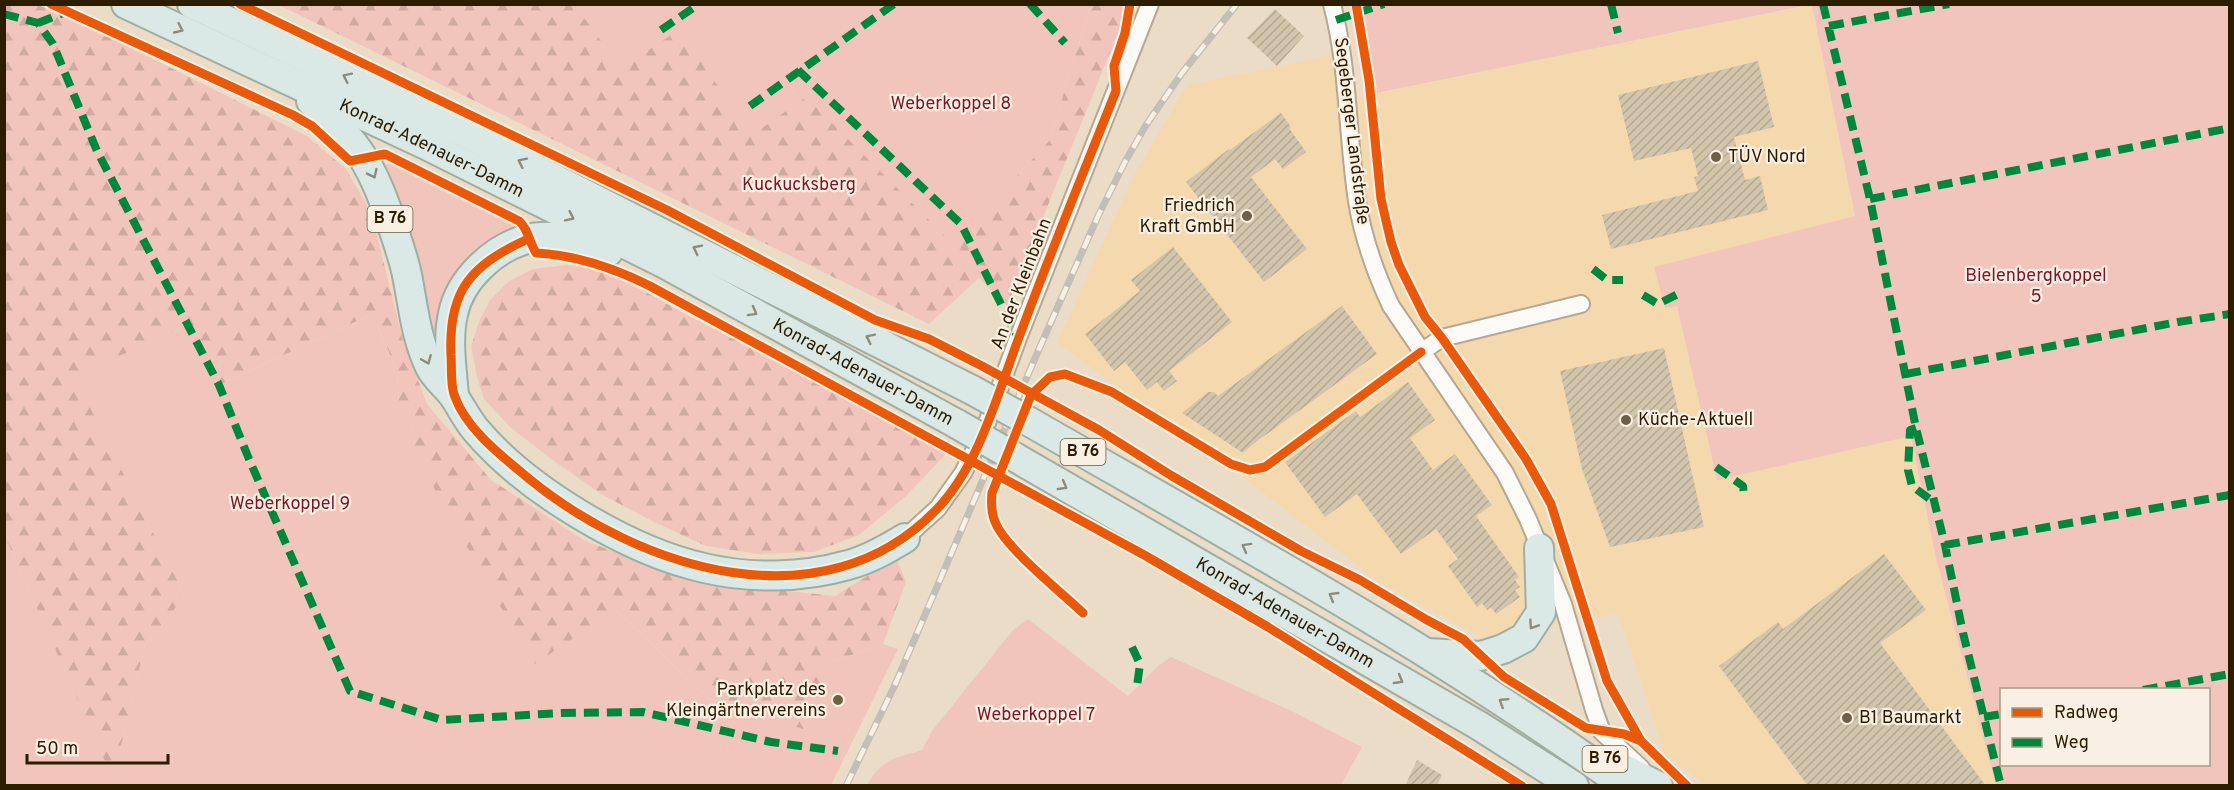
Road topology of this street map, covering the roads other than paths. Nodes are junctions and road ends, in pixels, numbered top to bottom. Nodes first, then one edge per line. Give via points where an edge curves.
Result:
1 (126, 4) edge
2 (192, 4) edge
3 (1150, 4) edge
4 (1332, 4) edge
5 (274, 74) junction
6 (665, 264) junction
7 (1581, 304) dead end
8 (1421, 352) junction
9 (454, 396) junction
10 (904, 538) joint
11 (1539, 548) junction
12 (1425, 653) junction
13 (1478, 725) junction
14 (1552, 733) junction
15 (1548, 786) edge
16 (1574, 786) edge
17 (1625, 786) edge
18 (1660, 786) edge

1 -> 5 highway, Konrad-Adenauer-Damm / B 76
12 -> 2 highway, Konrad-Adenauer-Damm / B 76, bridge via 1297,575 972,390 462,132
3 - 10 street, An der Kleinbahn via 984,431 963,473 938,508
4 - 8 street, Segeberger Landstraße via 1345,72 1357,199 1367,247 1390,306
5 -> 6 highway, Konrad-Adenauer-Damm / B 76
5 -> 9 highway, B 76 via 337,123 365,158 382,193 406,270 424,355 431,370
6 - 9 highway, B 76 via 615,255 566,238 528,239 495,255 472,276 453,311 450,331
6 -> 13 highway, Konrad-Adenauer-Damm / B 76, bridge via 957,424
7 - 8 street via 1442,338
8 - 11 street, Segeberger Landstraße via 1505,473
9 - 10 highway, B 76 via 475,429 541,488 604,528 673,559 738,573 800,574 849,565
11 -> 12 highway via 1541,612 1524,638 1481,656
11 - 18 street, Segeberger Landstraße via 1563,604 1602,732
14 -> 12 highway, Konrad-Adenauer-Damm / B 76
13 - 15 highway, B 76 via 1523,769
13 - 16 highway, Konrad-Adenauer-Damm / B 76
14 - 17 highway, Konrad-Adenauer-Damm / B 76
14 - 18 highway, B 76

